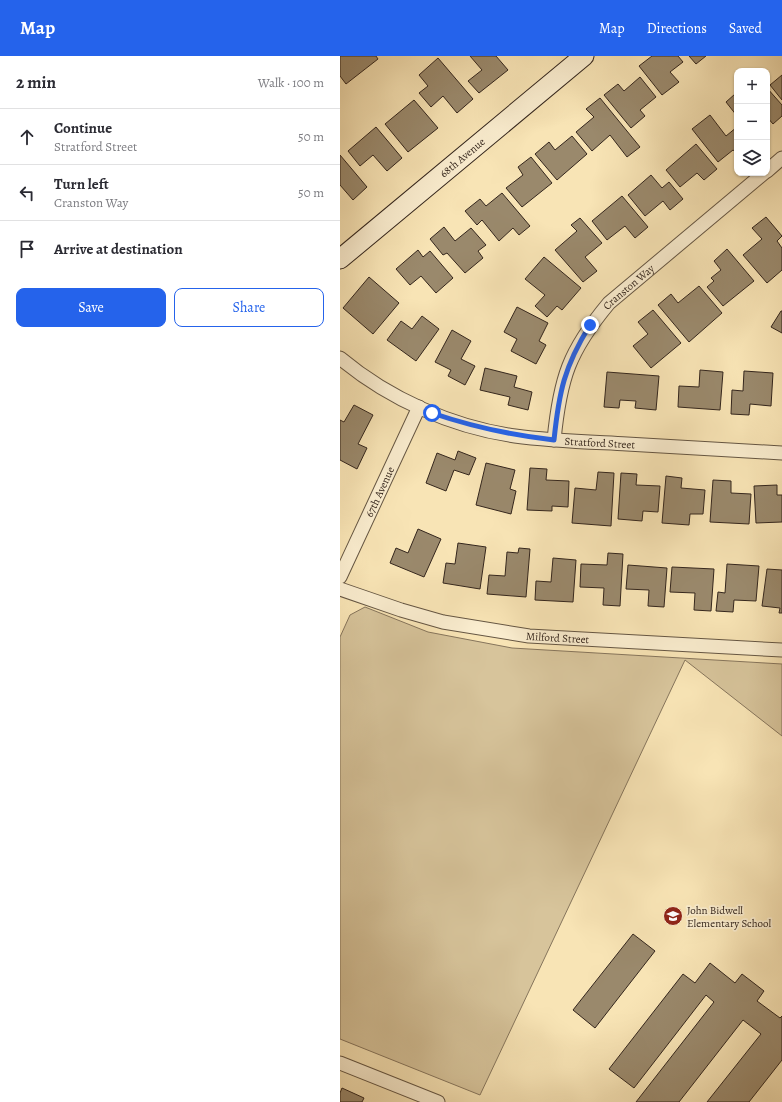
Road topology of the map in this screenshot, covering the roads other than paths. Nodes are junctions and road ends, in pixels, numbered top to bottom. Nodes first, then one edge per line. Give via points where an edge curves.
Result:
1 (584, 56) edge
2 (782, 158) edge
3 (770, 168) edge
4 (760, 176) edge
5 (340, 259) edge
6 (340, 358) edge
7 (419, 407) junction
8 (554, 440) junction
9 (782, 453) edge
10 (340, 576) edge
11 (340, 588) edge
12 (782, 650) edge
13 (340, 1063) edge
14 (421, 1099) edge
15 (438, 1102) edge

1 - 5 street, 68th Avenue
2 - 3 street
4 - 8 street, Cranston Way via 609,303 590,325 566,370 558,398
6 - 7 street, Stratford Street via 385,389
7 - 8 street, Stratford Street via 470,426 515,436
7 - 10 street, 67th Avenue
8 - 9 street, Stratford Street
11 - 12 street, Milford Street via 443,622 529,636
13 - 14 street
14 - 15 street

